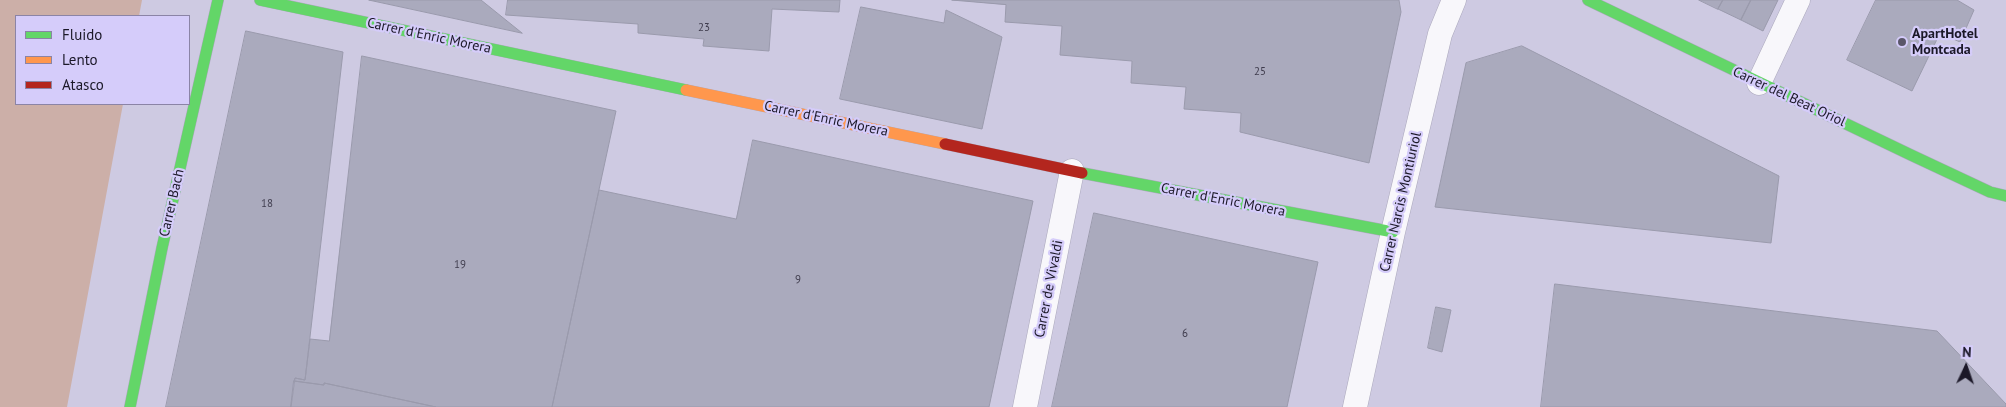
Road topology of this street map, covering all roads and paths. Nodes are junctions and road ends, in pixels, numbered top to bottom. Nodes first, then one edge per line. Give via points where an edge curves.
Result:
1 (218, 0) edge
2 (260, 0) edge
3 (1454, 0) edge
4 (1588, 0) edge
5 (1798, 0) edge
6 (1759, 83) junction
7 (1072, 171) junction
8 (2001, 198) edge
9 (1393, 232) junction
10 (130, 407) edge
11 (1025, 407) edge
12 (1355, 407) edge

1 - 10 street, Carrer Bach
2 - 7 street, Carrer d'Enric Morera
3 - 9 street, Carrer Narcis Montiuriol via 1440,34
4 - 6 street, Carrer del Beat Oriol
5 - 6 street
6 - 8 street, Carrer del Beat Oriol
7 - 9 street, Carrer d'Enric Morera
7 - 11 street, Carrer de Vivaldi
9 - 12 street, Carrer Narcis Montiuriol

